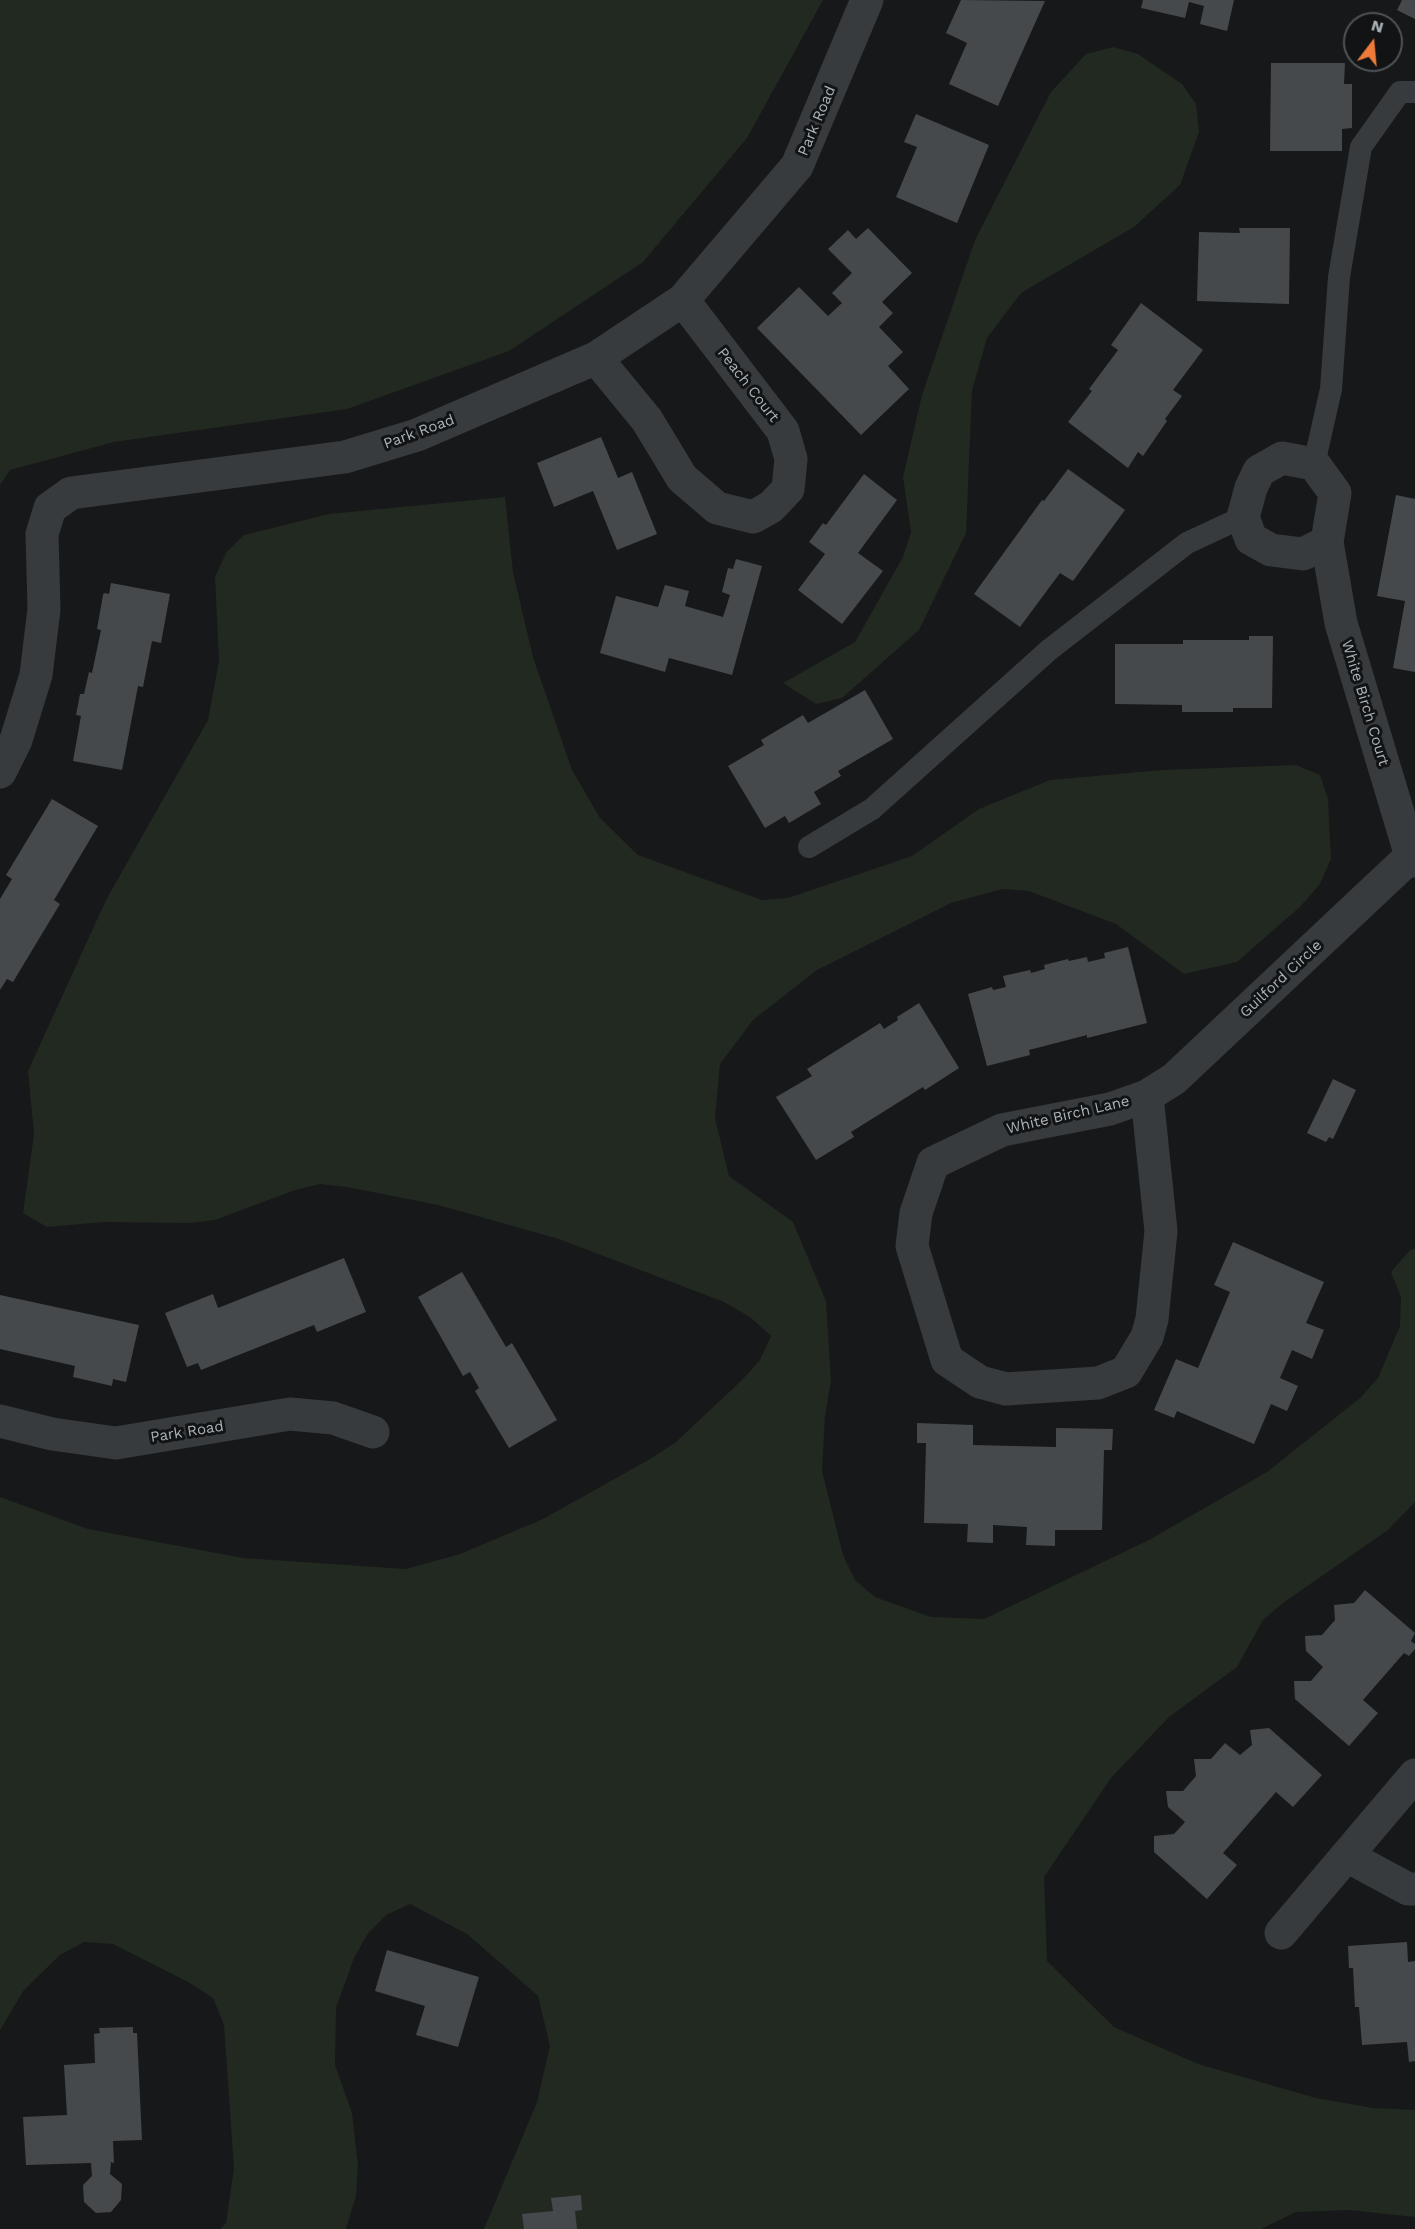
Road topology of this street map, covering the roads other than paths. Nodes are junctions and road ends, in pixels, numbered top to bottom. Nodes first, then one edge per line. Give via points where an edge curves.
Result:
1 (867, 0) edge
2 (1415, 92) edge
3 (682, 300) junction
4 (596, 358) junction
5 (1314, 464) junction
6 (1243, 518) junction
7 (1328, 542) junction
8 (0, 772) edge
9 (809, 848) dead end
10 (1413, 859) edge
11 (1147, 1096) junction
12 (0, 1421) edge
13 (373, 1432) dead end
14 (1415, 1775) edge
15 (1347, 1856) junction
16 (1415, 1889) edge
17 (1281, 1933) dead end

1 - 3 street, Park Road via 797,166
2 - 5 lane via 1400,93 1361,147 1339,277 1331,389
3 - 4 street, Park Road
3 - 4 street, Peach Court via 783,430 791,459 789,489 771,507 753,517 717,508 682,478 647,420
4 - 8 street, Park Road via 417,435 345,457 71,493 50,508 42,534 44,609 36,675 16,740
5 - 6 street via 1282,458 1259,471
5 - 7 street via 1335,493
6 - 7 street via 1251,539 1271,550 1303,554
6 - 9 lane via 1187,543 1049,650 872,809
7 - 10 street, White Birch Court via 1341,623
10 - 11 street, Guilford Circle via 1174,1079
11 - 11 street, White Birch Lane via 1110,1109 1002,1130 933,1163 916,1213 912,1246 947,1360 980,1382 1006,1389 1098,1383 1126,1372 1147,1337 1152,1319 1161,1231
12 - 13 street, Park Road via 52,1434 116,1443 290,1414 333,1418
14 - 15 street
15 - 16 street via 1408,1889
15 - 17 street

